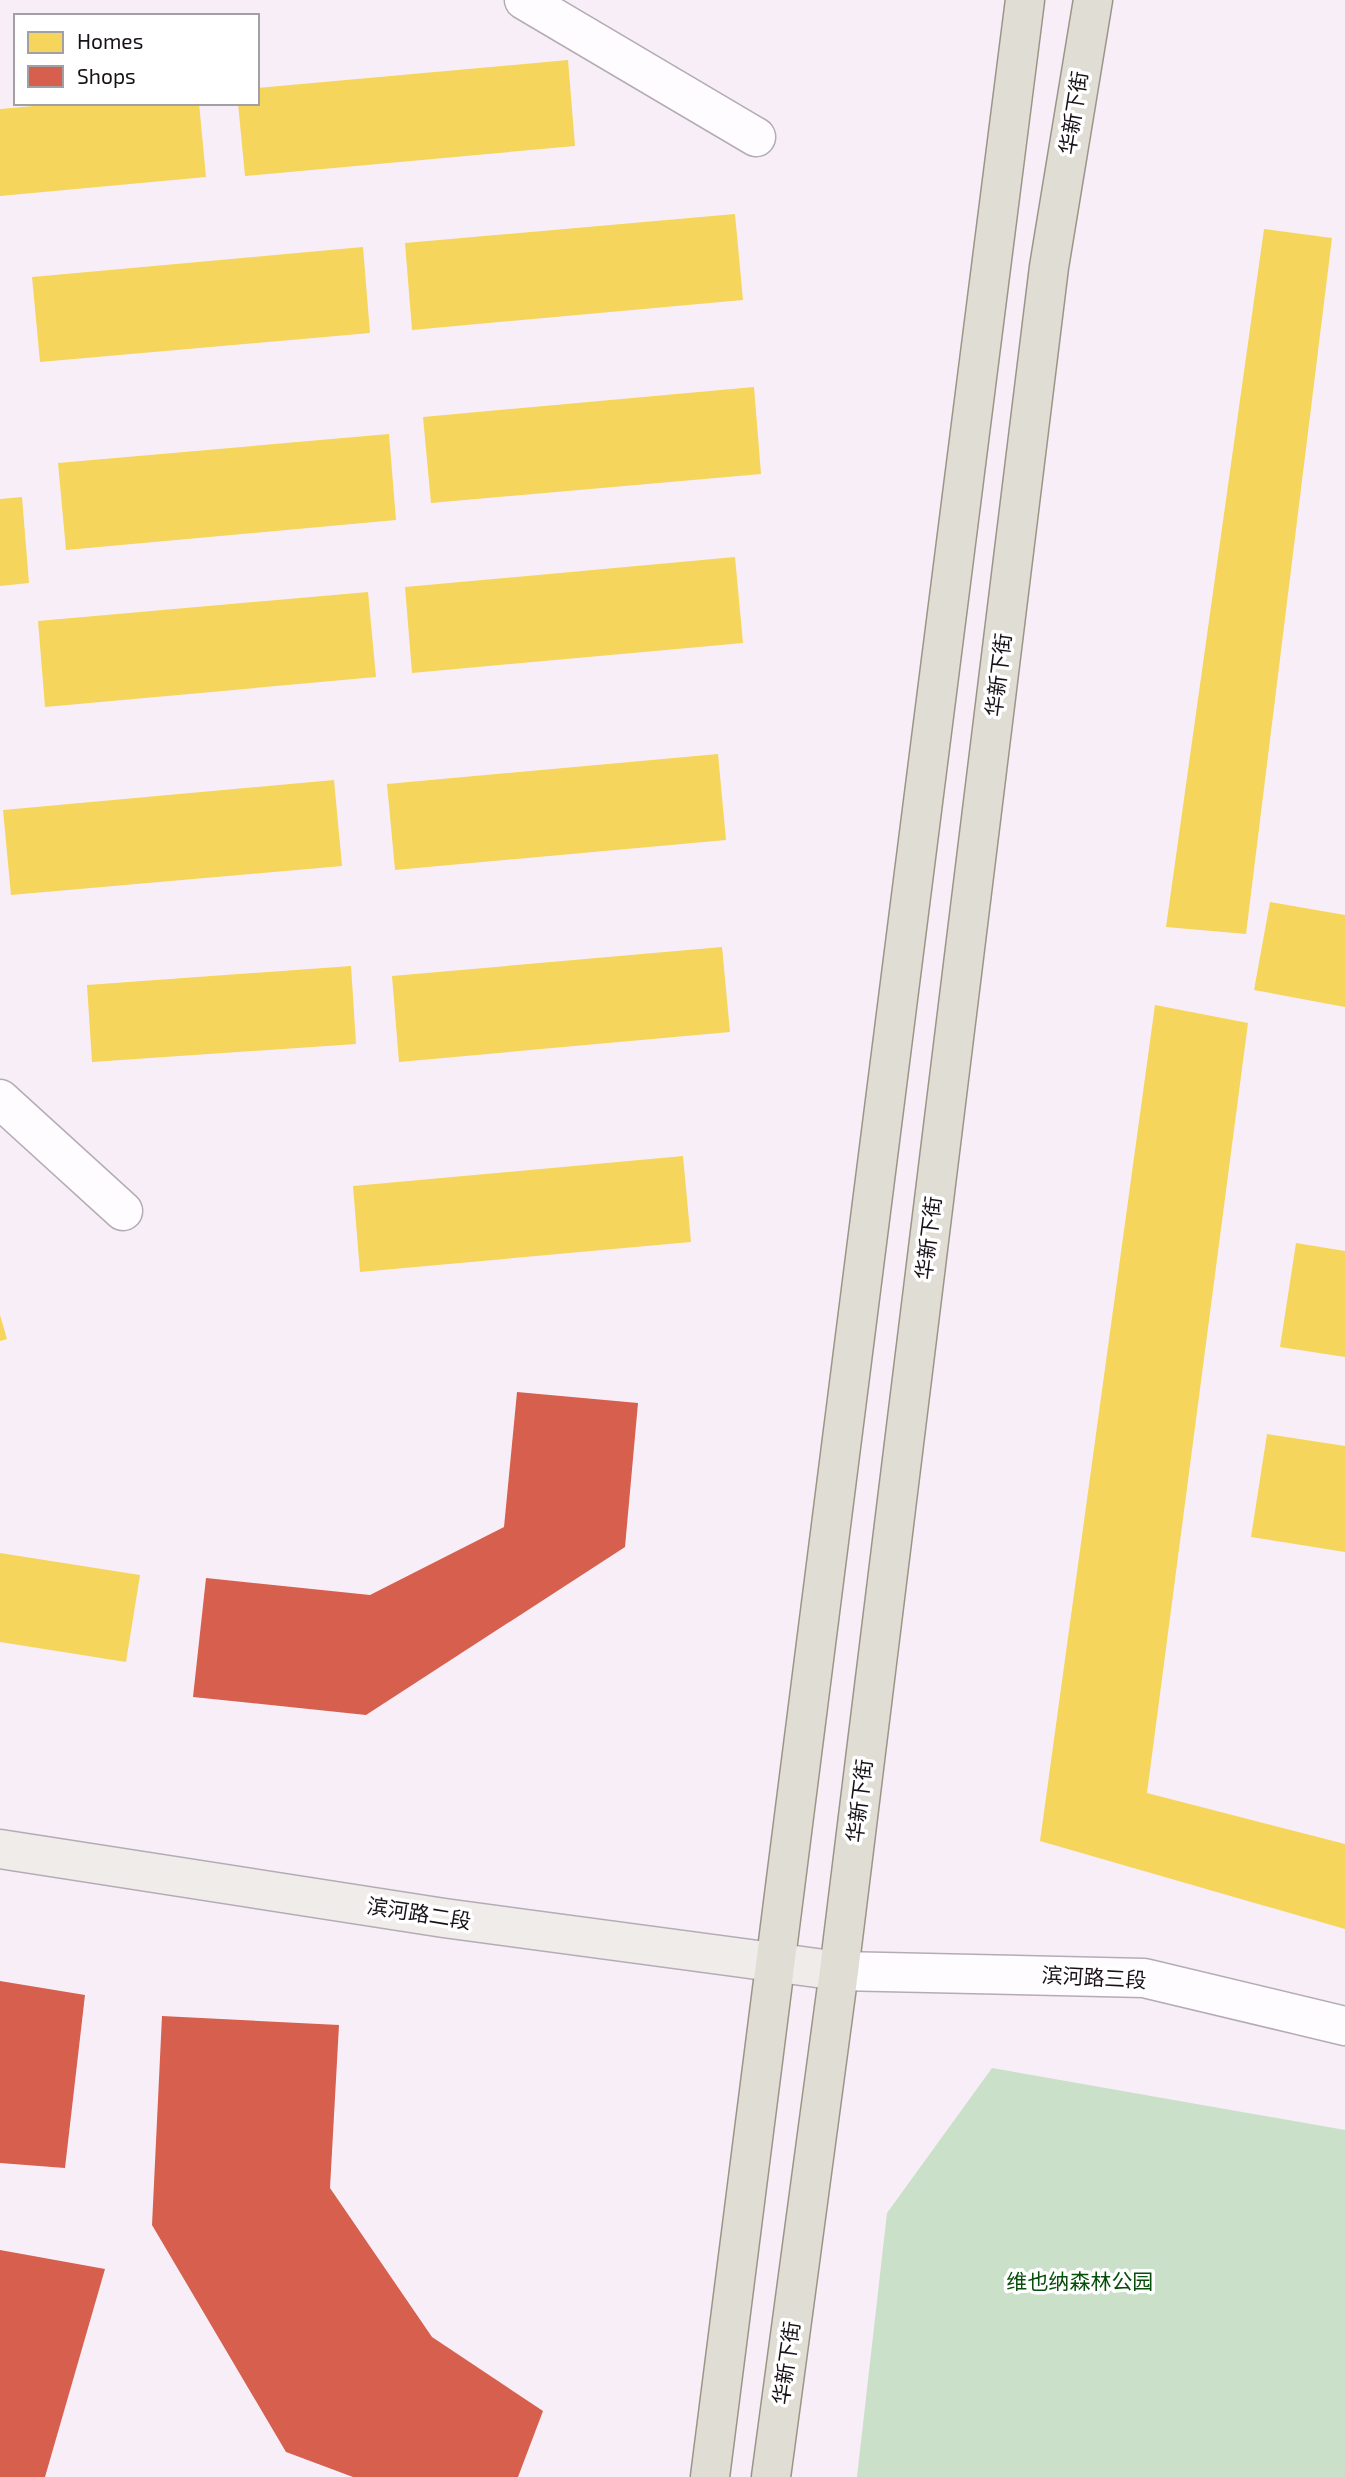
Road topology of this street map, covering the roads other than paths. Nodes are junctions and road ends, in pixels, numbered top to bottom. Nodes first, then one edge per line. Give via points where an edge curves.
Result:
1 (524, 0) edge
2 (1025, 0) edge
3 (1093, 0) edge
4 (756, 137) dead end
5 (0, 1099) edge
6 (123, 1211) dead end
7 (0, 1849) edge
8 (776, 1964) junction
9 (839, 1971) junction
10 (1345, 2025) edge
11 (709, 2476) edge
12 (771, 2477) edge

1 - 4 street
2 - 8 main road
3 - 9 main road, 华新下街 via 1049,267
5 - 6 street
7 - 8 street, 滨河路二段
8 - 9 street, 滨河路二段
8 - 11 main road
9 - 10 street, 滨河路三段 via 1144,1978
9 - 12 main road, 华新下街

